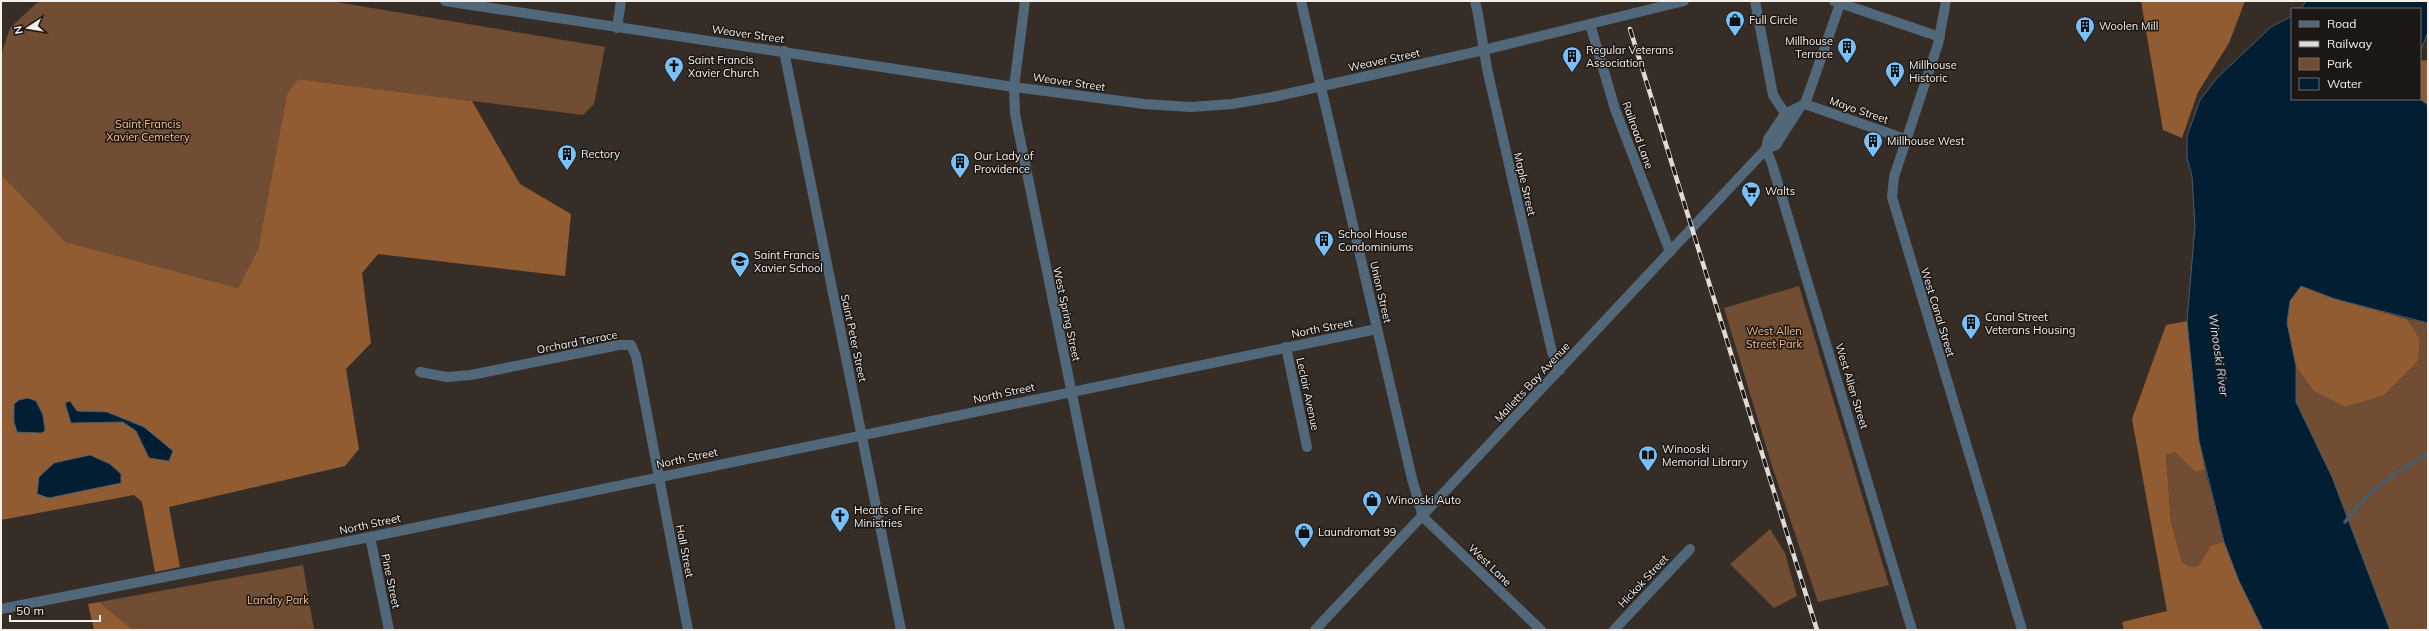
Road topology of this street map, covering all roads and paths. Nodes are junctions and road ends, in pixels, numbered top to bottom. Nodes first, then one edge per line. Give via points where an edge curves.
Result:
1 (445, 1) edge
2 (621, 1) edge
3 (1025, 1) edge
4 (1301, 1) edge
5 (1475, 1) edge
6 (1684, 1) edge
7 (1755, 1) edge
8 (1946, 1) edge
9 (1839, 2) edge
10 (1590, 24) junction
11 (617, 28) junction
12 (1940, 37) junction
13 (1484, 50) junction
14 (784, 52) junction
15 (1321, 86) junction
16 (1014, 87) junction
17 (1802, 107) junction
18 (1785, 114) junction
19 (1792, 123) junction
20 (1905, 139) junction
21 (1766, 149) junction
22 (1670, 252) junction
23 (1377, 329) junction
24 (1286, 347) junction
25 (1560, 370) junction
26 (420, 372) dead end
27 (1071, 391) junction
28 (861, 434) junction
29 (1308, 446) dead end
30 (658, 476) junction
31 (1423, 516) junction
32 (370, 537) junction
33 (1690, 549) dead end
34 (1, 609) edge
35 (389, 630) edge
36 (688, 630) edge
37 (901, 630) edge
38 (1120, 630) edge
39 (1315, 630) edge
40 (1541, 630) edge
41 (1614, 630) edge
42 (1912, 630) edge
43 (2022, 630) edge

1 - 11 street, Weaver Street
2 - 11 street
3 - 16 street, West Spring Street
4 - 15 street, Union Street
5 - 13 street, Maple Street
6 - 10 street, Weaver Street
7 - 18 street via 1773,95
8 - 12 street, West Canal Street
9 - 12 street
9 - 17 street, Malletts Bay Avenue
10 - 13 street, Weaver Street
10 - 22 street, Railroad Lane via 1615,109
11 - 14 street, Weaver Street
12 - 20 street, West Canal Street
13 - 15 street, Weaver Street
13 - 25 street, Maple Street via 1548,337 1554,360
14 - 16 street, Weaver Street
14 - 28 street, Saint Peter Street
15 - 16 street, Weaver Street via 1232,104 1190,106 1144,104
15 - 23 street, Union Street
16 - 27 street, West Spring Street via 1014,114 1018,137
17 - 18 street
17 - 19 street, Malletts Bay Avenue
17 - 20 street, Mayo Street
18 - 19 street
18 - 21 street, Malletts Bay Avenue via 1768,139
19 - 21 street, Malletts Bay Avenue via 1776,145
20 - 43 street, West Canal Street via 1892,184 1894,206
21 - 22 street, Malletts Bay Avenue
21 - 42 street, West Allen Street
22 - 25 street, Malletts Bay Avenue
23 - 24 street, North Street
23 - 31 street, Union Street via 1415,492
24 - 27 street, North Street
24 - 29 street, Leclair Avenue
25 - 31 street, Malletts Bay Avenue
26 - 30 street, Orchard Terrace via 447,377 471,375 619,345 630,345 636,356
27 - 28 street, North Street
27 - 38 street, West Spring Street
28 - 30 street, North Street
28 - 37 street, Saint Peter Street
30 - 32 street, North Street
30 - 36 street, Hall Street
31 - 39 street, Malletts Bay Avenue
31 - 40 street, West Lane
32 - 34 street, North Street
32 - 35 street, Pine Street
33 - 41 street, Hickok Street

